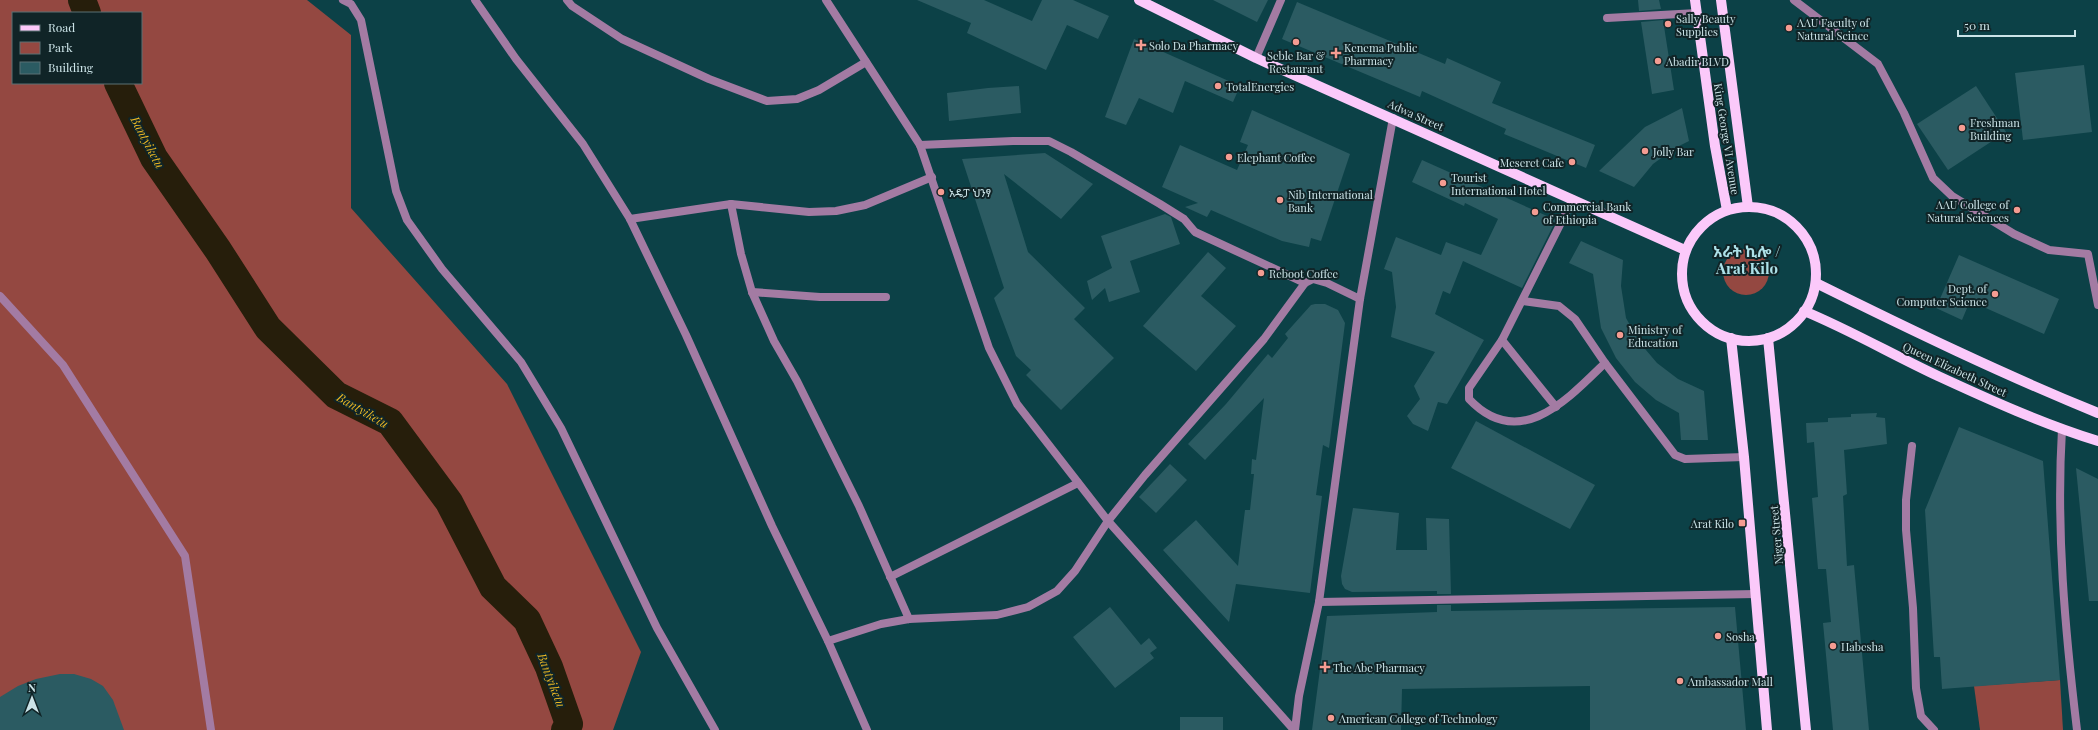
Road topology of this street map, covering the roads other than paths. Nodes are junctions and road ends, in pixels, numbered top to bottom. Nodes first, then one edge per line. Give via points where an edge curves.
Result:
1 (343, 0) edge
2 (474, 0) edge
3 (567, 0) edge
4 (826, 0) edge
5 (1139, 0) edge
6 (1282, 0) edge
7 (1694, 0) edge
8 (1721, 0) edge
9 (1794, 0) edge
10 (1696, 14) junction
11 (1607, 18) dead end
12 (1256, 58) junction
13 (866, 62) junction
14 (1393, 118) junction
15 (920, 145) junction
16 (932, 178) junction
17 (1573, 199) junction
18 (730, 204) junction
19 (1748, 206) junction
20 (1727, 210) junction
21 (630, 219) junction
22 (1685, 250) junction
23 (1305, 283) junction
24 (1816, 283) junction
25 (752, 292) junction
26 (0, 296) edge
27 (886, 297) dead end
28 (1360, 299) junction
29 (1523, 301) junction
30 (2098, 305) edge
31 (1804, 311) junction
32 (1731, 338) junction
33 (1768, 338) junction
34 (1502, 340) junction
35 (1605, 363) junction
36 (1556, 407) junction
37 (2098, 413) edge
38 (2062, 429) junction
39 (2098, 441) edge
40 (1912, 446) dead end
41 (1744, 457) junction
42 (1078, 483) junction
43 (1108, 520) junction
44 (890, 577) junction
45 (1756, 594) junction
46 (1319, 602) junction
47 (908, 619) junction
48 (828, 641) junction
49 (211, 730) edge
50 (715, 730) edge
51 (866, 730) edge
52 (1294, 730) edge
53 (1767, 730) edge
54 (1806, 730) edge
55 (1934, 730) edge
56 (2077, 730) edge

1 - 50 street via 351,4 361,20 396,191 407,220 442,269 521,362 560,428 657,628
2 - 21 street via 516,59 583,144
3 - 13 street via 572,6 622,39 709,79 767,101 797,99 819,90
4 - 13 street
5 - 12 main road, Adwa Street
6 - 12 street
7 - 10 main road, King George VI Avenue
8 - 19 main road, King George VI Avenue
9 - 30 street via 1878,64 1904,113 1932,178 1952,196 2014,234 2049,250 2088,254
10 - 11 street
10 - 20 main road, King George VI Avenue
12 - 14 main road, Adwa Street
13 - 15 street
14 - 17 main road, Adwa Street
14 - 28 street
15 - 16 street
15 - 23 street via 1049,141 1160,204 1184,219 1195,232
16 - 18 street via 865,205 836,211 809,212
16 - 42 street via 990,348 1017,404
17 - 22 main road, Adwa Street
17 - 29 street
18 - 21 street
18 - 25 street
19 - 20 main road
19 - 24 main road via 1765,209 1784,217 1800,230 1811,248 1816,267
20 - 22 main road via 1709,219 1695,233
21 - 48 street
22 - 32 main road via 1681,269 1682,282 1690,306 1702,322
23 - 28 street via 1313,279 1327,283
23 - 43 street via 1264,339 1144,475
24 - 31 main road
24 - 37 main road, Queen Elizabeth Street via 2014,379
25 - 27 street via 820,297
25 - 44 street via 774,341 860,506
26 - 49 street via 63,365 185,556
28 - 46 street
29 - 34 street
29 - 35 street via 1558,306 1575,319
31 - 33 main road via 1787,328
31 - 38 main road, Queen Elizabeth Street via 1937,376
32 - 33 main road
32 - 41 main road
33 - 54 main road, Niger Street
34 - 36 street
34 - 36 street via 1469,388 1469,399 1481,412 1506,421 1522,422 1535,419
35 - 36 street
35 - 41 street via 1675,455 1685,459
38 - 39 main road, Queen Elizabeth Street
38 - 56 street via 2061,576
40 - 55 street via 1906,500 1906,530 1913,608 1916,688 1922,716
41 - 45 main road
42 - 43 street
42 - 44 street
43 - 47 street via 1075,571 1057,591 1028,607 997,615
43 - 52 street
44 - 47 street
45 - 46 street
45 - 53 main road
46 - 52 street
47 - 48 street via 881,624
48 - 51 street

